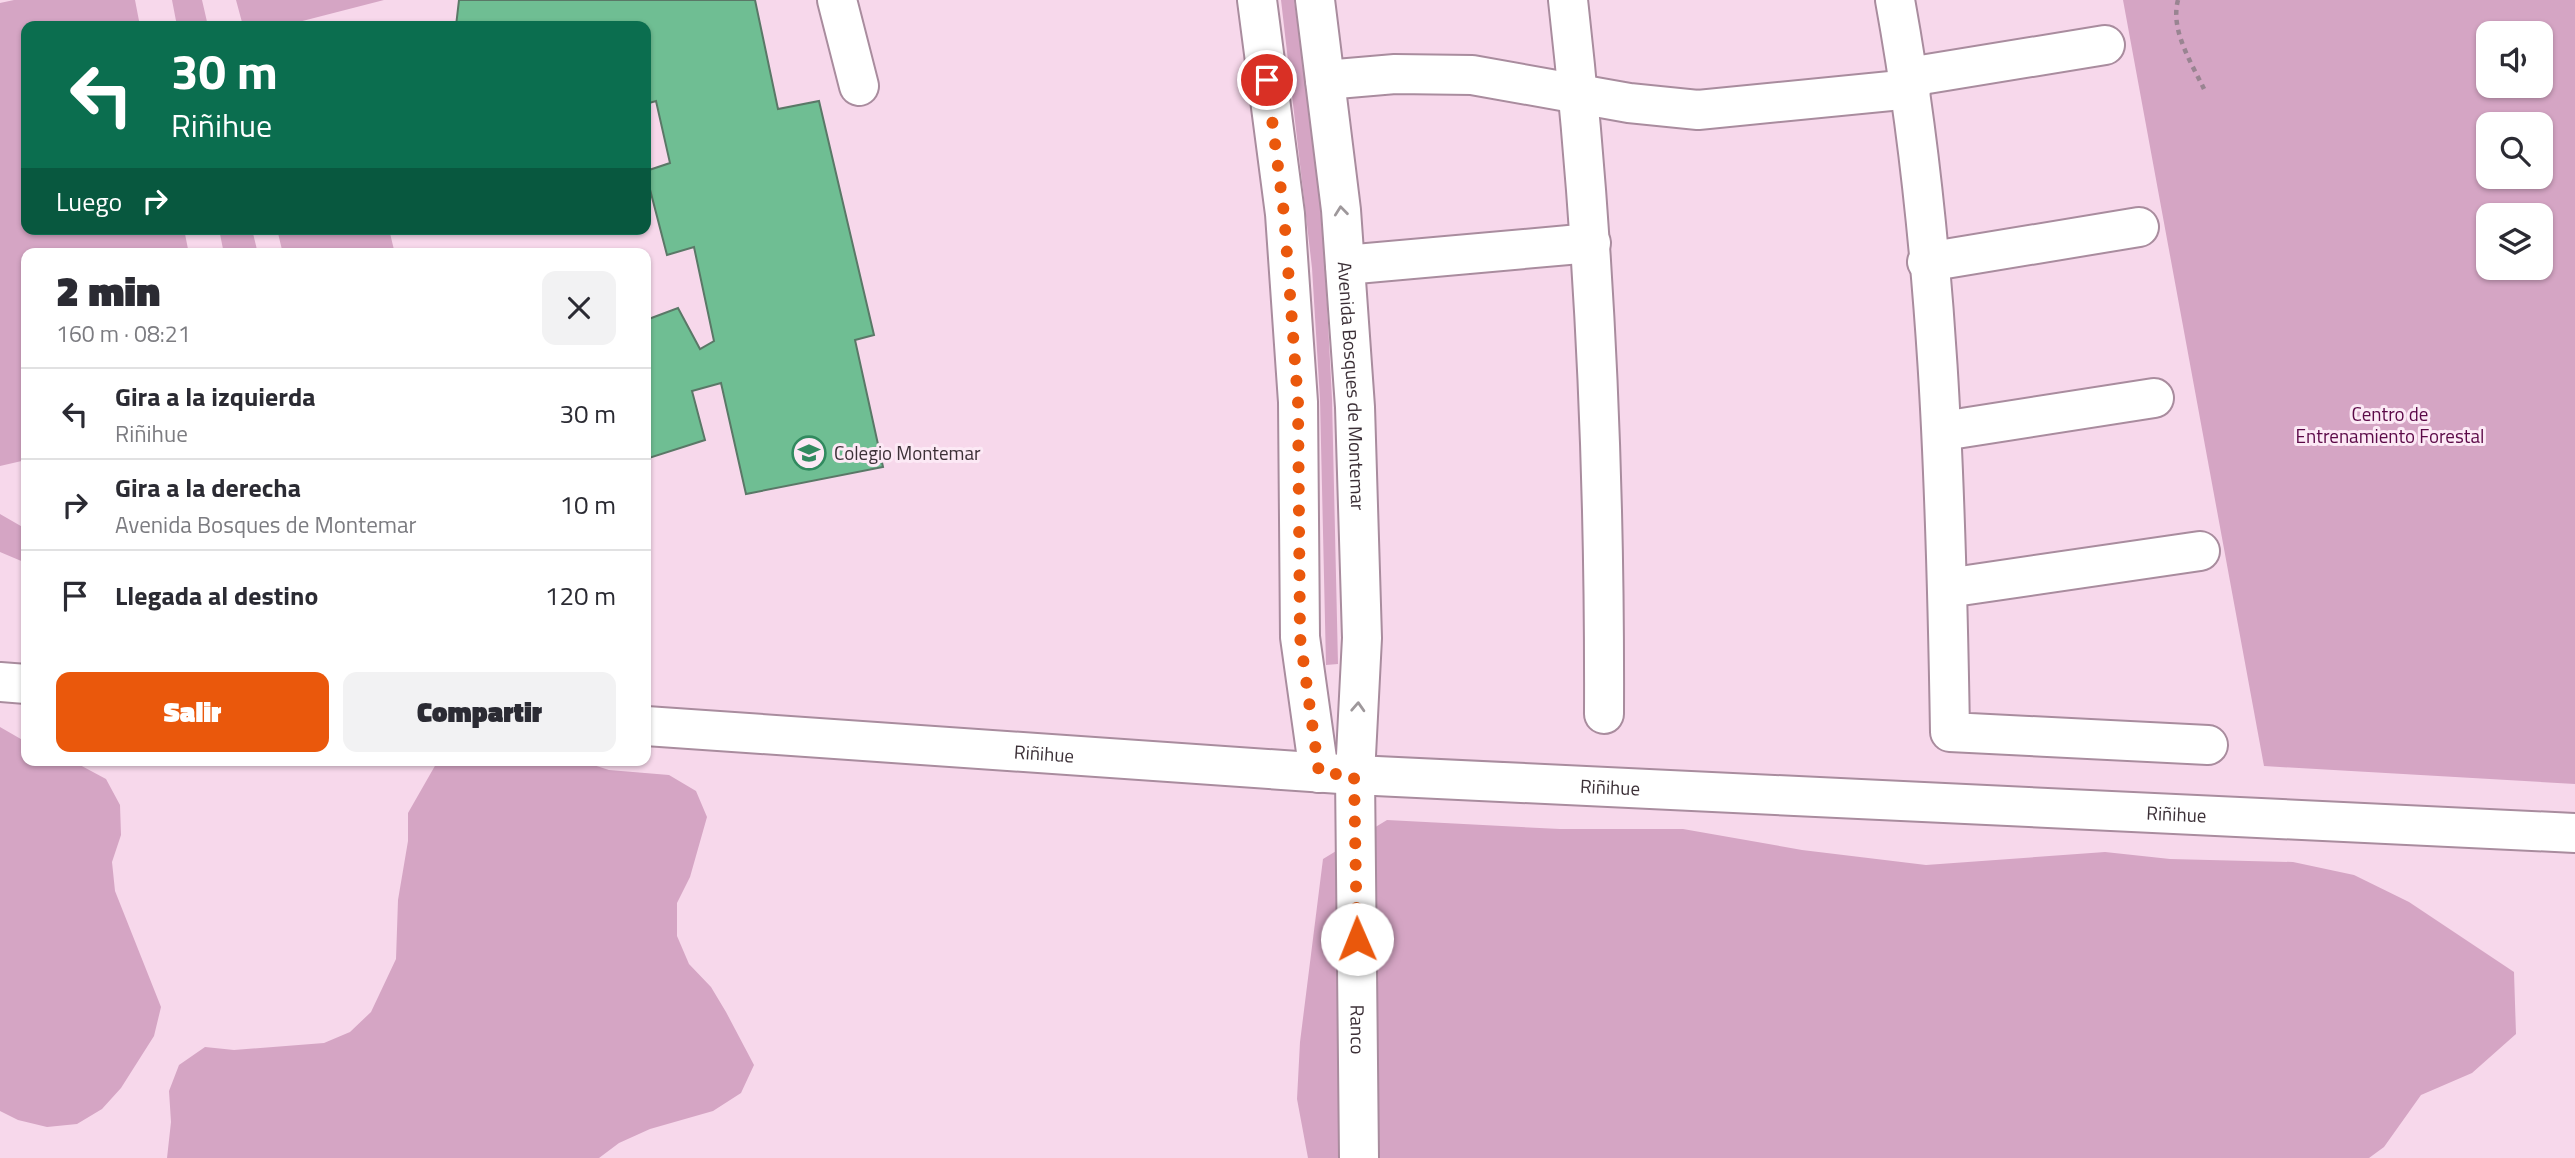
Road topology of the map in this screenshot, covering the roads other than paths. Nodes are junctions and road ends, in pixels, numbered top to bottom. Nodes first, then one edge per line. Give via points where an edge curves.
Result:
1 (837, 0) edge
2 (1256, 0) edge
3 (1315, 0) edge
4 (1568, 0) edge
5 (1895, 0) edge
6 (2105, 45) dead end
7 (1325, 80) junction
8 (1910, 83) junction
9 (859, 86) dead end
10 (1579, 94) junction
11 (2138, 227) dead end
12 (1591, 243) junction
13 (1927, 262) junction
14 (1345, 265) junction
15 (2154, 398) dead end
16 (1943, 431) junction
17 (2200, 551) dead end
18 (1947, 588) junction
19 (0, 682) edge
20 (21, 684) edge
21 (1604, 714) dead end
22 (651, 726) edge
23 (2208, 745) dead end
24 (1337, 774) junction
25 (2575, 833) edge
26 (1359, 1158) edge

1 - 9 street
2 - 24 street via 1284,214 1298,402 1300,637
3 - 7 street, Avenida Bosques de Montemar
4 - 10 street
5 - 8 street
6 - 8 street
7 - 10 street via 1395,74 1472,75
14 -> 7 street, Avenida Bosques de Montemar
8 - 10 street via 1698,110
8 - 13 street
10 - 12 street
11 - 13 street
12 - 14 street
12 - 21 street via 1605,536
13 - 16 street
24 -> 14 street, Avenida Bosques de Montemar via 1362,638 1355,407
15 - 16 street
16 - 18 street
17 - 18 street
18 - 23 street via 1950,733
19 - 20 street
22 - 24 street, Riñihue
24 - 25 street, Riñihue
24 - 26 street, Ranco

